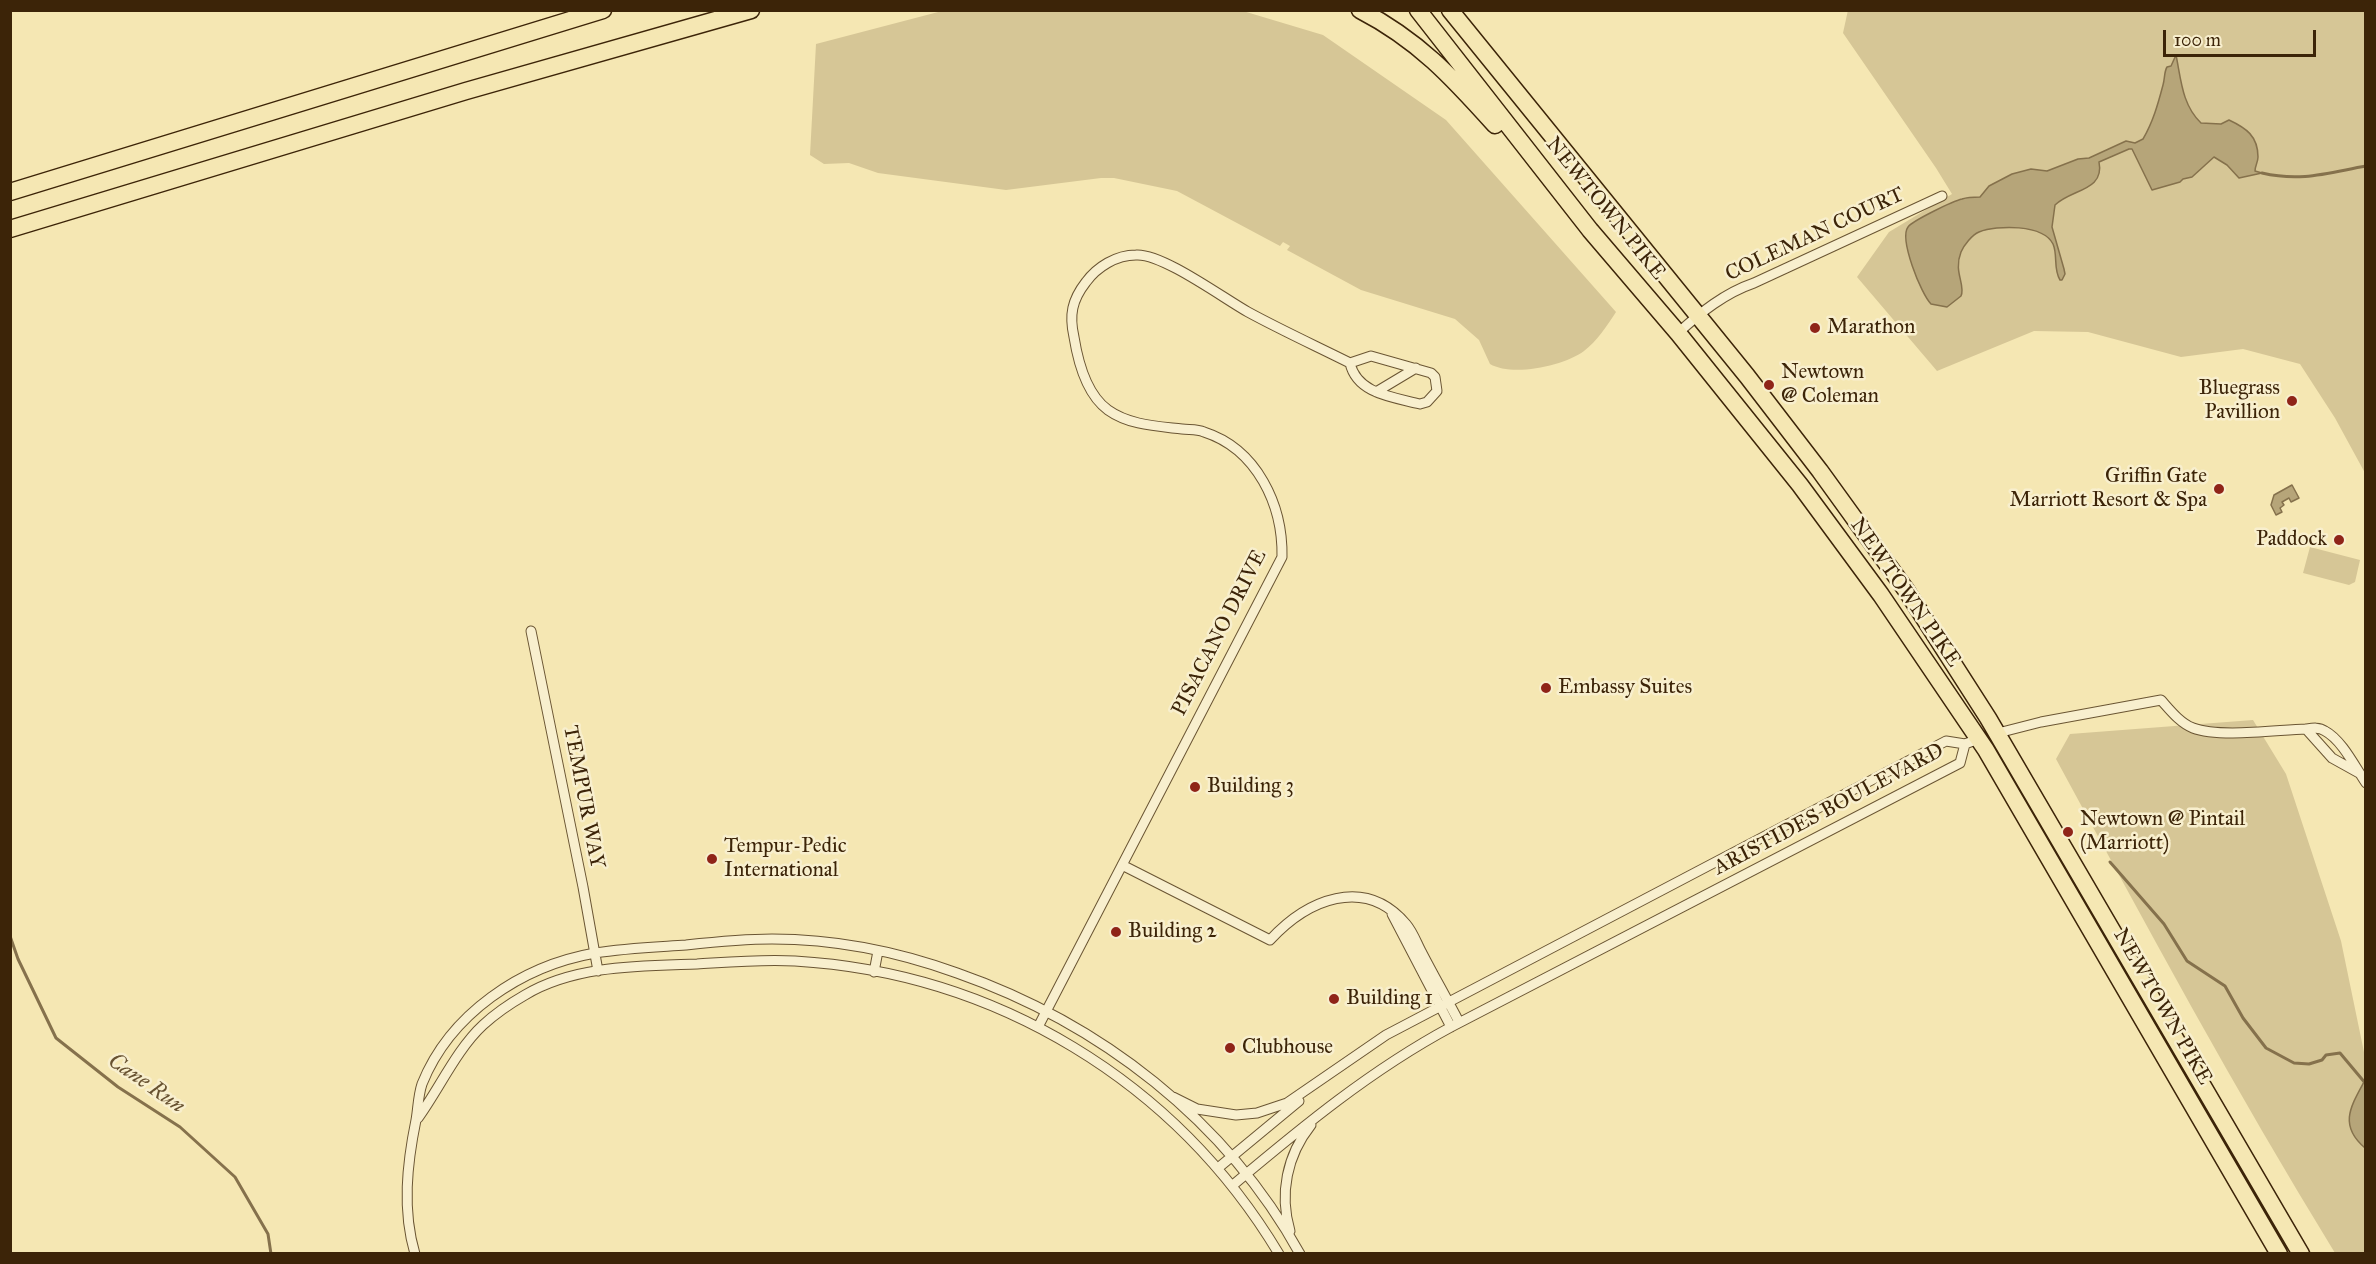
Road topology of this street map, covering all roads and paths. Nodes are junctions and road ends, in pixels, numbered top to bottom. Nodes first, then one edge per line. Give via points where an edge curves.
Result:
1 (603, 10) edge
2 (751, 10) edge
3 (760, 10) edge
4 (1360, 10) edge
5 (1418, 10) edge
6 (1450, 10) edge
7 (1465, 10) edge
8 (731, 16) junction
9 (1560, 146) junction
10 (10, 192) edge
11 (1942, 196) dead end
12 (10, 229) edge
13 (1590, 230) junction
14 (1698, 316) junction
15 (1678, 333) junction
16 (1350, 363) junction
17 (1416, 369) junction
18 (1376, 392) junction
19 (531, 631) dead end
20 (2306, 729) junction
21 (1996, 733) junction
22 (1972, 741) junction
23 (2359, 773) junction
24 (2366, 783) edge
25 (1122, 865) junction
26 (878, 951) junction
27 (594, 953) junction
28 (598, 971) junction
29 (874, 972) junction
30 (1444, 1004) junction
31 (1047, 1011) junction
32 (1455, 1025) junction
33 (1038, 1027) junction
34 (1335, 1071) junction
35 (1173, 1097) junction
36 (1328, 1108) junction
37 (416, 1120) junction
38 (1232, 1157) junction
39 (1218, 1168) junction
40 (1246, 1174) junction
41 (1233, 1185) junction
42 (1293, 1242) junction
43 (415, 1254) edge
44 (1279, 1254) edge
45 (1300, 1254) edge
46 (2279, 1254) edge
47 (2301, 1254) edge

1 - 10 highway
2 - 8 highway
3 - 8 highway
4 - 13 highway via 1431,57
5 - 13 highway, NEWTOWN PIKE
6 - 9 highway, NEWTOWN PIKE
7 - 9 highway
8 - 12 highway via 466,91
9 - 14 highway, NEWTOWN PIKE
11 - 14 street, COLEMAN COURT via 1734,290
13 - 15 highway, NEWTOWN PIKE
14 - 15 street, COLEMAN COURT
14 - 21 highway, NEWTOWN PIKE via 1820,471 1906,590
15 - 22 highway, NEWTOWN PIKE via 1881,595
16 - 17 street via 1371,356
16 - 18 street via 1361,385
16 - 25 street, PISACANO DRIVE via 1144,255 1118,259 1094,272 1073,300 1072,331 1079,366 1107,409 1144,425 1203,431 1242,453 1269,491 1282,538 1282,558
17 - 18 street
17 - 18 street via 1435,377 1437,391 1427,402 1420,404
19 - 27 street, TEMPUR WAY
20 - 21 street via 2219,733 2192,728 2172,714 2161,699
20 - 23 street via 2331,758
20 - 23 street via 2326,731
21 - 22 street
21 - 47 highway, NEWTOWN PIKE
22 - 30 street, ARISTIDES BOULEVARD via 1946,741
22 - 32 street, ARISTIDES BOULEVARD via 1960,764
22 - 46 highway, NEWTOWN PIKE
23 - 24 street
25 - 30 street via 1270,940 1324,901 1364,897 1382,905 1406,924
25 - 31 street, PISACANO DRIVE
26 - 27 street via 770,939
26 - 29 street
26 - 31 street via 960,974
27 - 28 street, TEMPUR WAY
27 - 37 street via 557,963 509,984 472,1013 432,1063 421,1088
28 - 29 street via 760,960
28 - 37 street via 525,995 483,1025
29 - 33 street via 970,997
30 - 32 street
30 - 34 street, ARISTIDES BOULEVARD via 1386,1035
31 - 33 street, PISACANO DRIVE
31 - 35 street via 1125,1059
32 - 36 street, ARISTIDES BOULEVARD via 1399,1057
33 - 39 street via 1090,1056 1133,1087 1168,1116
34 - 35 street, ARISTIDES BOULEVARD via 1287,1103 1257,1113 1216,1113
34 - 38 street, ARISTIDES BOULEVARD
35 - 38 street
36 - 40 street, ARISTIDES BOULEVARD
36 - 42 street, ARISTIDES BOULEVARD via 1305,1132 1291,1160 1286,1205
37 - 43 street via 407,1165 408,1215
38 - 39 street, ARISTIDES BOULEVARD
38 - 40 street
39 - 41 street
40 - 41 street, ARISTIDES BOULEVARD
40 - 42 street
41 - 44 street
42 - 45 street

